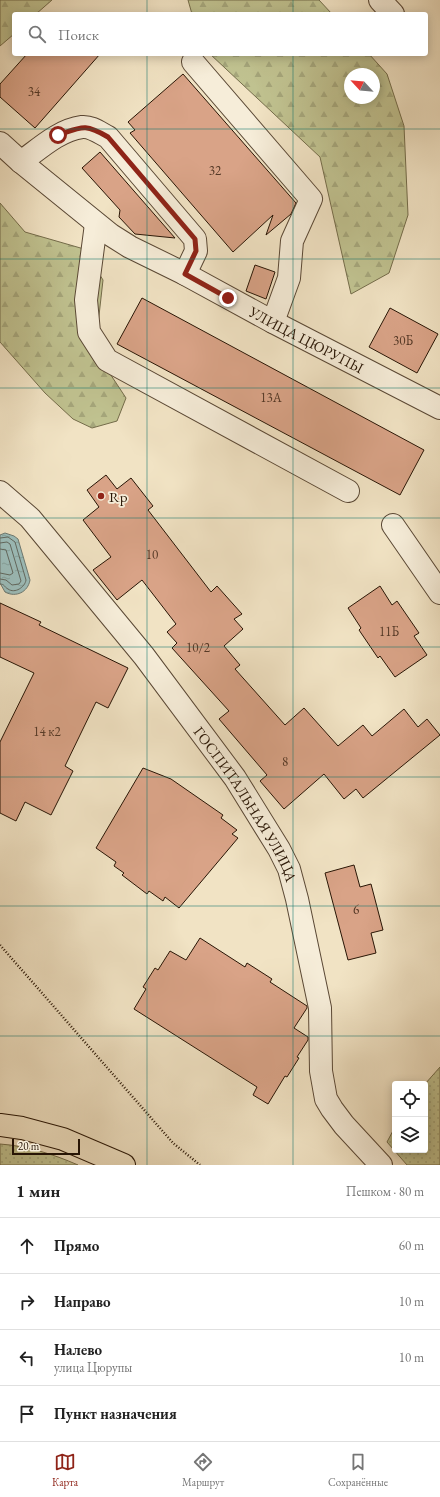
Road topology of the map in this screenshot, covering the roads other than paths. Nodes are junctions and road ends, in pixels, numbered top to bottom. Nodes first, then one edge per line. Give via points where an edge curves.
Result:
1 (380, 0) edge
2 (392, 12) edge
3 (193, 62) dead end
4 (0, 143) edge
5 (21, 162) junction
6 (96, 224) junction
7 (185, 274) junction
8 (273, 322) junction
9 (440, 408) edge
10 (348, 491) dead end
11 (0, 492) edge
12 (392, 525) dead end
13 (440, 593) edge
14 (0, 1125) edge
15 (124, 1165) edge
16 (381, 1165) edge

1 - 2 street
3 - 8 street via 311,199 292,241 289,278
4 - 5 street, УЛИЦА ЦЮРУПЫ
5 - 6 street, УЛИЦА ЦЮРУПЫ
5 - 7 street via 58,135 83,127 96,130 108,137 195,239 196,251
6 - 7 street, УЛИЦА ЦЮРУПЫ via 130,247
6 - 10 street via 86,300 89,332 107,360
7 - 8 street, УЛИЦА ЦЮРУПЫ
8 - 9 street, УЛИЦА ЦЮРУПЫ
11 - 16 street, ГОСПИТАЛЬНАЯ УЛИЦА via 30,518 144,656 235,778 279,849 289,870 297,899 320,1008 321,1071 326,1099 344,1125
12 - 13 street
14 - 15 main road via 63,1139

